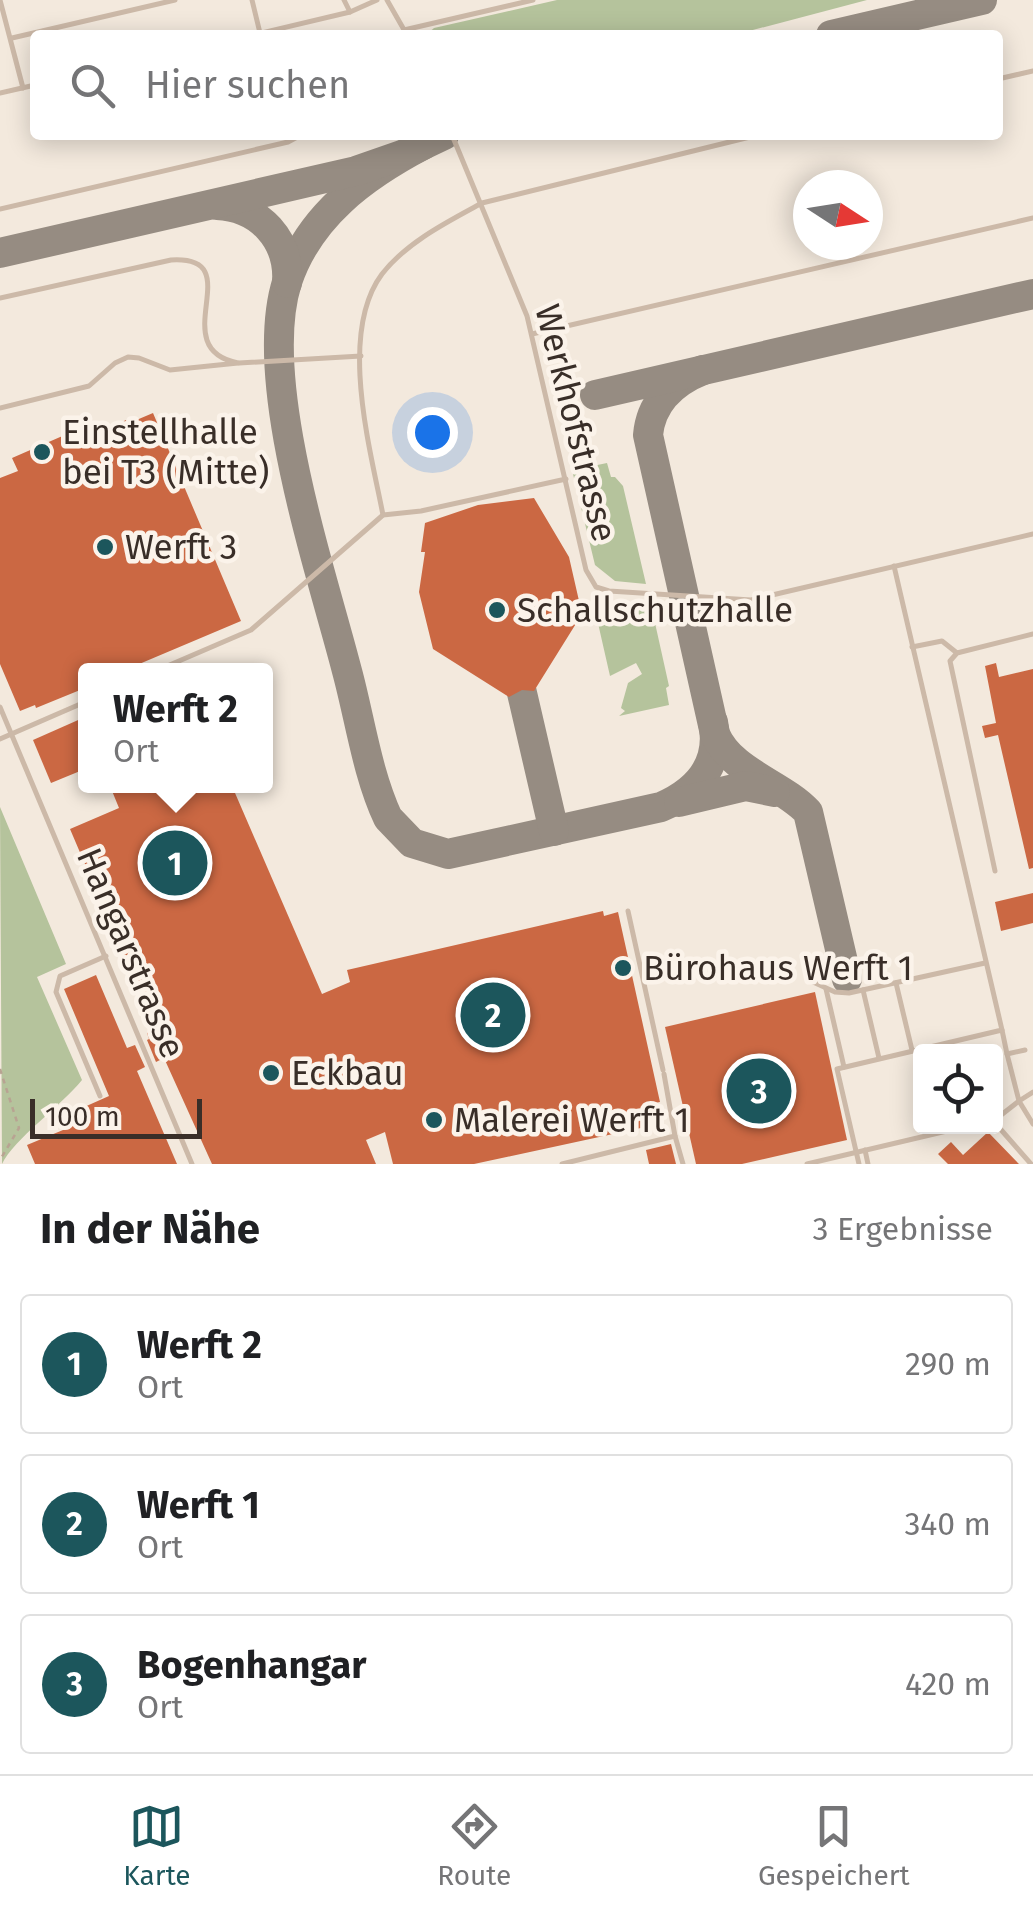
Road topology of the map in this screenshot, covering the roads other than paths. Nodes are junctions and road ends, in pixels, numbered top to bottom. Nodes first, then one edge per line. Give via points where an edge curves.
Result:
1 (0, 0) edge
2 (174, 0) edge
3 (252, 0) edge
4 (344, 0) edge
5 (378, 0) edge
6 (387, 0) edge
7 (532, 0) edge
8 (350, 12) junction
9 (46, 30) edge
10 (256, 30) edge
11 (273, 30) edge
12 (405, 30) edge
13 (414, 30) edge
14 (30, 34) edge
15 (12, 38) junction
16 (1033, 70) edge
17 (1003, 78) edge
18 (30, 86) edge
19 (23, 88) junction
20 (0, 93) edge
21 (292, 140) edge
22 (454, 140) edge
23 (738, 140) edge
24 (482, 203) junction
25 (0, 209) edge
26 (1033, 218) edge
27 (0, 298) edge
28 (532, 334) junction
29 (361, 356) junction
30 (238, 363) junction
31 (0, 408) edge
32 (566, 479) junction
33 (384, 514) junction
34 (1033, 534) edge
35 (894, 566) junction
36 (1033, 634) edge
37 (912, 647) junction
38 (956, 654) junction
39 (174, 663) edge
40 (78, 705) edge
41 (0, 706) edge
42 (12, 734) junction
43 (0, 739) edge
44 (996, 871) dead end
45 (628, 911) dead end
46 (106, 956) junction
47 (986, 963) junction
48 (813, 982) dead end
49 (896, 982) junction
50 (826, 989) junction
51 (863, 990) junction
52 (1002, 1030) junction
53 (912, 1050) junction
54 (1025, 1050) dead end
55 (1007, 1054) junction
56 (879, 1058) junction
57 (844, 1067) junction
58 (1033, 1092) edge
59 (100, 1096) dead end
60 (1018, 1101) junction
61 (1003, 1115) edge
62 (1033, 1124) edge
63 (1003, 1130) edge
64 (934, 1134) edge
65 (676, 1136) junction
66 (865, 1150) junction
67 (856, 1152) junction
68 (192, 1164) edge
69 (562, 1164) edge
70 (683, 1164) edge
71 (807, 1164) edge
72 (859, 1164) edge
73 (868, 1164) edge
74 (1031, 1164) edge

1 - 15 lane
2 - 9 lane
3 - 10 lane
4 - 8 lane
5 - 8 lane
6 - 12 lane
7 - 13 lane
8 - 11 lane
14 - 15 lane
15 - 19 lane
16 - 17 lane
18 - 19 lane
19 - 20 lane
21 - 25 lane
22 - 24 lane, Werkhofstrasse
23 - 24 lane
24 - 28 lane, Werkhofstrasse
24 - 29 lane via 419,240 381,276 366,312
26 - 28 lane
27 - 30 lane via 190,261 209,284 207,346
28 - 32 lane, Werkhofstrasse
29 - 30 lane
29 - 33 lane via 366,430
30 - 31 lane via 170,370 128,358 89,386
32 - 33 lane
32 - 35 lane, Werkhofstrasse via 588,576 603,590 750,600
33 - 39 lane via 251,630
34 - 35 lane, Werkhofstrasse
35 - 37 lane
36 - 38 lane
37 - 38 lane via 942,641
37 - 47 lane
38 - 44 lane via 950,672
40 - 42 lane
41 - 42 lane, Hangarstrasse
42 - 43 lane
42 - 46 lane, Hangarstrasse
45 - 65 lane
46 - 59 lane via 60,976 56,992
46 - 68 lane, Hangarstrasse
47 - 49 lane
47 - 52 lane
48 - 50 lane
49 - 51 lane
49 - 53 lane
50 - 51 lane
50 - 57 lane
51 - 56 lane
52 - 53 lane
52 - 55 lane
53 - 56 lane
54 - 55 lane
55 - 60 lane
56 - 57 lane
57 - 67 lane via 837,1068
58 - 60 lane
60 - 61 lane
60 - 62 lane
63 - 74 lane
64 - 66 lane
65 - 69 lane
65 - 70 lane
66 - 67 lane
66 - 73 lane
67 - 71 lane
67 - 72 lane

